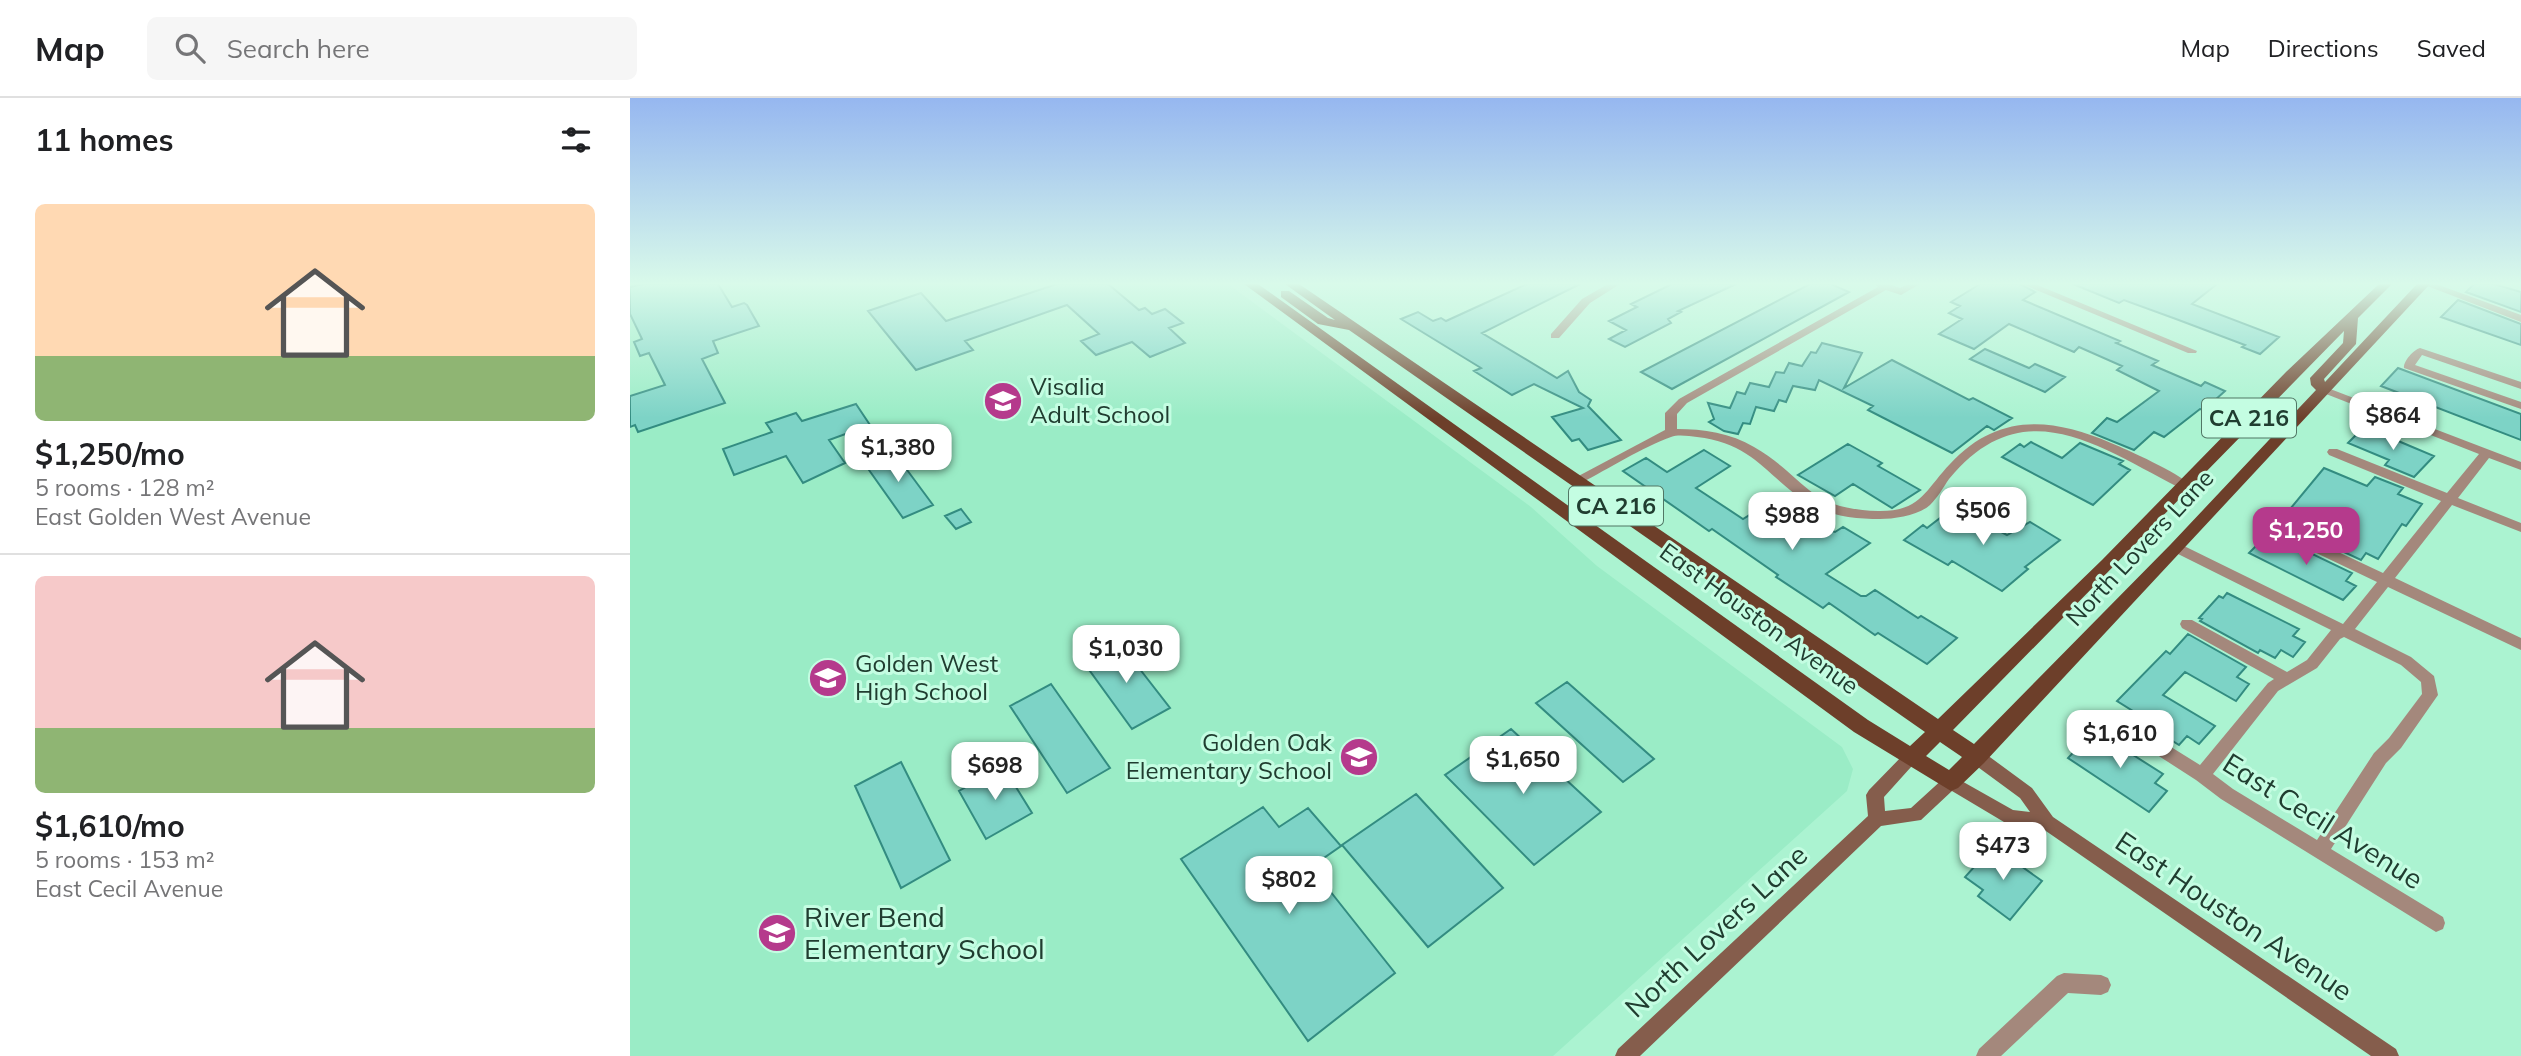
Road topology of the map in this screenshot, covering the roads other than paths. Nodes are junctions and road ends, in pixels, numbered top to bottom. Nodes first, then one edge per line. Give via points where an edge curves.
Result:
1 (1312, 329) edge
2 (1350, 329) edge
3 (1356, 329) edge
4 (1561, 329) edge
5 (1808, 329) edge
6 (2137, 329) edge
7 (2339, 329) edge
8 (2351, 329) edge
9 (2383, 329) edge
10 (1361, 332) junction
11 (1555, 336) dead end
12 (2192, 351) dead end
13 (2521, 386) edge
14 (2325, 390) junction
15 (2521, 407) edge
16 (1671, 432) junction
17 (2333, 452) dead end
18 (2486, 453) junction
19 (2521, 466) edge
20 (1577, 480) junction
21 (2184, 485) junction
22 (2451, 500) junction
23 (2265, 523) dead end
24 (2521, 528) edge
25 (2177, 548) junction
26 (2384, 580) junction
27 (2187, 624) dead end
28 (2346, 630) junction
29 (2521, 644) edge
30 (2285, 678) junction
31 (2112, 718) dead end
32 (1940, 729) junction
33 (1912, 757) junction
34 (1978, 757) junction
35 (2202, 775) junction
36 (1951, 782) junction
37 (1877, 819) junction
38 (2048, 822) junction
39 (2320, 851) junction
40 (2436, 923) dead end
41 (2101, 985) dead end
42 (1625, 1056) edge
43 (1986, 1056) edge
44 (2389, 1056) edge

1 - 33 main road, East Houston Avenue / CA 216 via 1850,718
2 - 10 main road
3 - 10 main road, East Houston Avenue / CA 216
4 - 11 street
5 - 16 street via 1683,401 1671,413
6 - 12 street
7 - 21 main road, North Lovers Lane / CA 216
8 - 14 main road via 2349,344 2317,378
9 - 14 main road, North Lovers Lane / CA 216
10 - 20 main road, East Houston Avenue / CA 216
13 - 15 street via 2420,351 2408,366
14 - 18 street
14 - 25 main road, North Lovers Lane / CA 216
16 - 20 street
16 - 21 street via 1722,437 1762,458 1826,507 1880,516 1924,503 1984,438 2007,429 2036,426 2066,430 2094,441
17 - 22 street
18 - 19 street
18 - 22 street
20 - 32 main road, East Houston Avenue / CA 216
21 - 32 main road, North Lovers Lane / CA 216
22 - 24 street
22 - 26 street
23 - 26 street
25 - 28 street
25 - 34 main road, North Lovers Lane / CA 216
26 - 28 street
26 - 29 street
27 - 30 street
28 - 30 street via 2335,635 2312,664
28 - 39 street via 2406,662 2429,680 2430,695 2379,758
30 - 35 street
31 - 35 street, East Cecil Avenue
32 - 33 main road, North Lovers Lane
32 - 34 main road, East Houston Avenue
33 - 36 main road, East Houston Avenue / CA 216
33 - 37 main road, North Lovers Lane via 1875,795
34 - 36 main road, North Lovers Lane / CA 216
34 - 38 main road, East Houston Avenue via 2026,793
35 - 39 street, East Cecil Avenue
36 - 37 main road, North Lovers Lane via 1915,814
36 - 38 main road, East Houston Avenue / CA 216 via 2010,817
37 - 42 main road, North Lovers Lane
38 - 44 main road, East Houston Avenue
39 - 40 street, East Cecil Avenue
41 - 43 street via 2064,983

